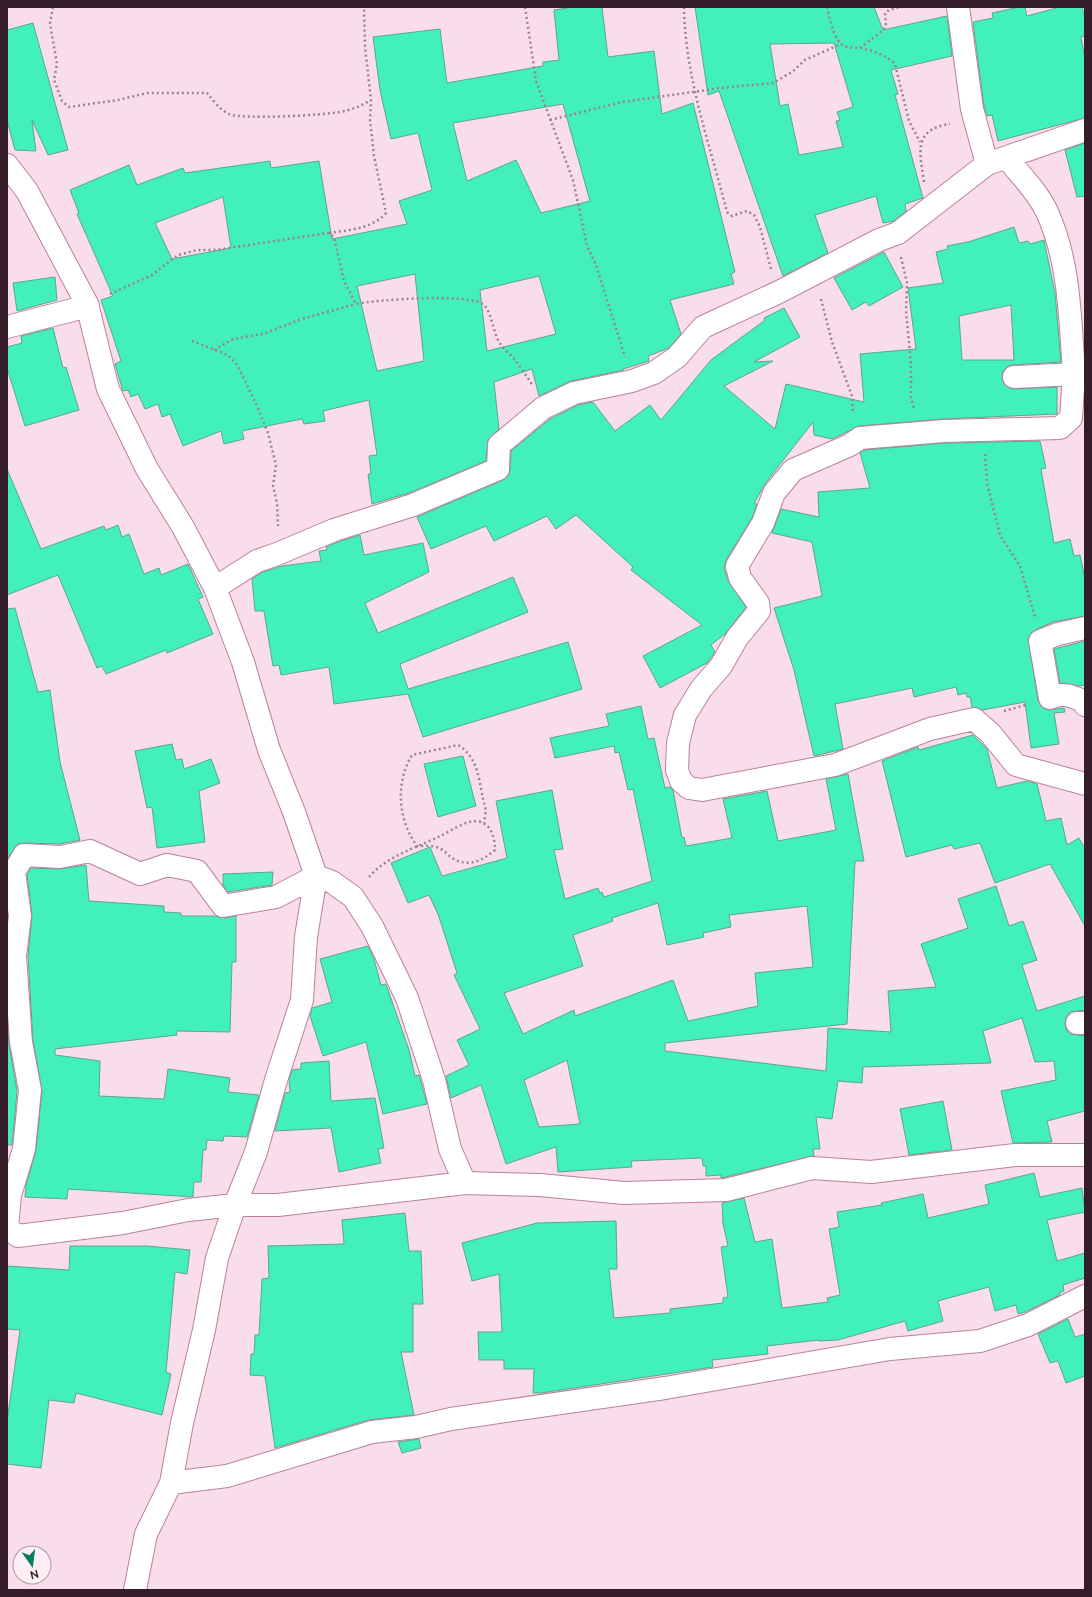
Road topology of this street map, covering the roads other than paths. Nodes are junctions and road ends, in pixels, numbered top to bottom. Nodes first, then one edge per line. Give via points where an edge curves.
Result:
1 (958, 7) edge
2 (1085, 130) edge
3 (997, 161) junction
4 (7, 165) edge
5 (87, 305) junction
6 (7, 327) edge
7 (1074, 374) junction
8 (1014, 377) dead end
9 (215, 588) junction
10 (1085, 628) edge
11 (1085, 705) edge
12 (1085, 784) edge
13 (316, 876) junction
14 (1085, 1155) edge
15 (465, 1183) junction
16 (235, 1205) junction
17 (7, 1228) edge
18 (1085, 1296) edge
19 (171, 1483) junction
20 (135, 1590) edge

1 - 3 street via 972,109 977,127
2 - 3 street
3 - 7 street via 1047,211 1061,253 1068,285
3 - 9 street via 898,233 702,327 677,357 654,373 632,381 574,393 543,408 499,445 498,469 413,505 334,530 257,560
4 - 5 street via 27,191
5 - 6 street
5 - 9 street via 108,389 147,469 183,527
7 - 8 street
7 - 12 street via 1071,418 1060,428 915,433 860,438 850,445 793,470 774,493 763,523 737,566 740,578 758,603 759,611 737,638 721,666 701,689 685,715 678,743 678,770 681,781 689,788 702,790 835,765 930,729 974,719 990,733 1016,765
9 - 13 street via 243,662 269,750
10 - 11 street via 1040,641 1050,698 1069,695 1083,701
13 - 15 street via 332,882 353,897 372,926 407,998 434,1080 450,1149
13 - 16 street via 306,937 302,1000 256,1152
13 - 17 street via 276,897 223,906 197,870 167,865 140,874 90,851 60,856 24,855 14,872 20,916 15,956 21,1042 30,1090 24,1149 10,1195
14 - 15 street via 1015,1155 871,1172 812,1168 726,1190 624,1193 540,1185
15 - 16 street via 278,1205
16 - 17 street via 18,1236
16 - 19 street via 218,1258
18 - 19 street via 1028,1325 980,1341 890,1350 666,1388 451,1418 372,1432 227,1476
19 - 20 street via 146,1534

